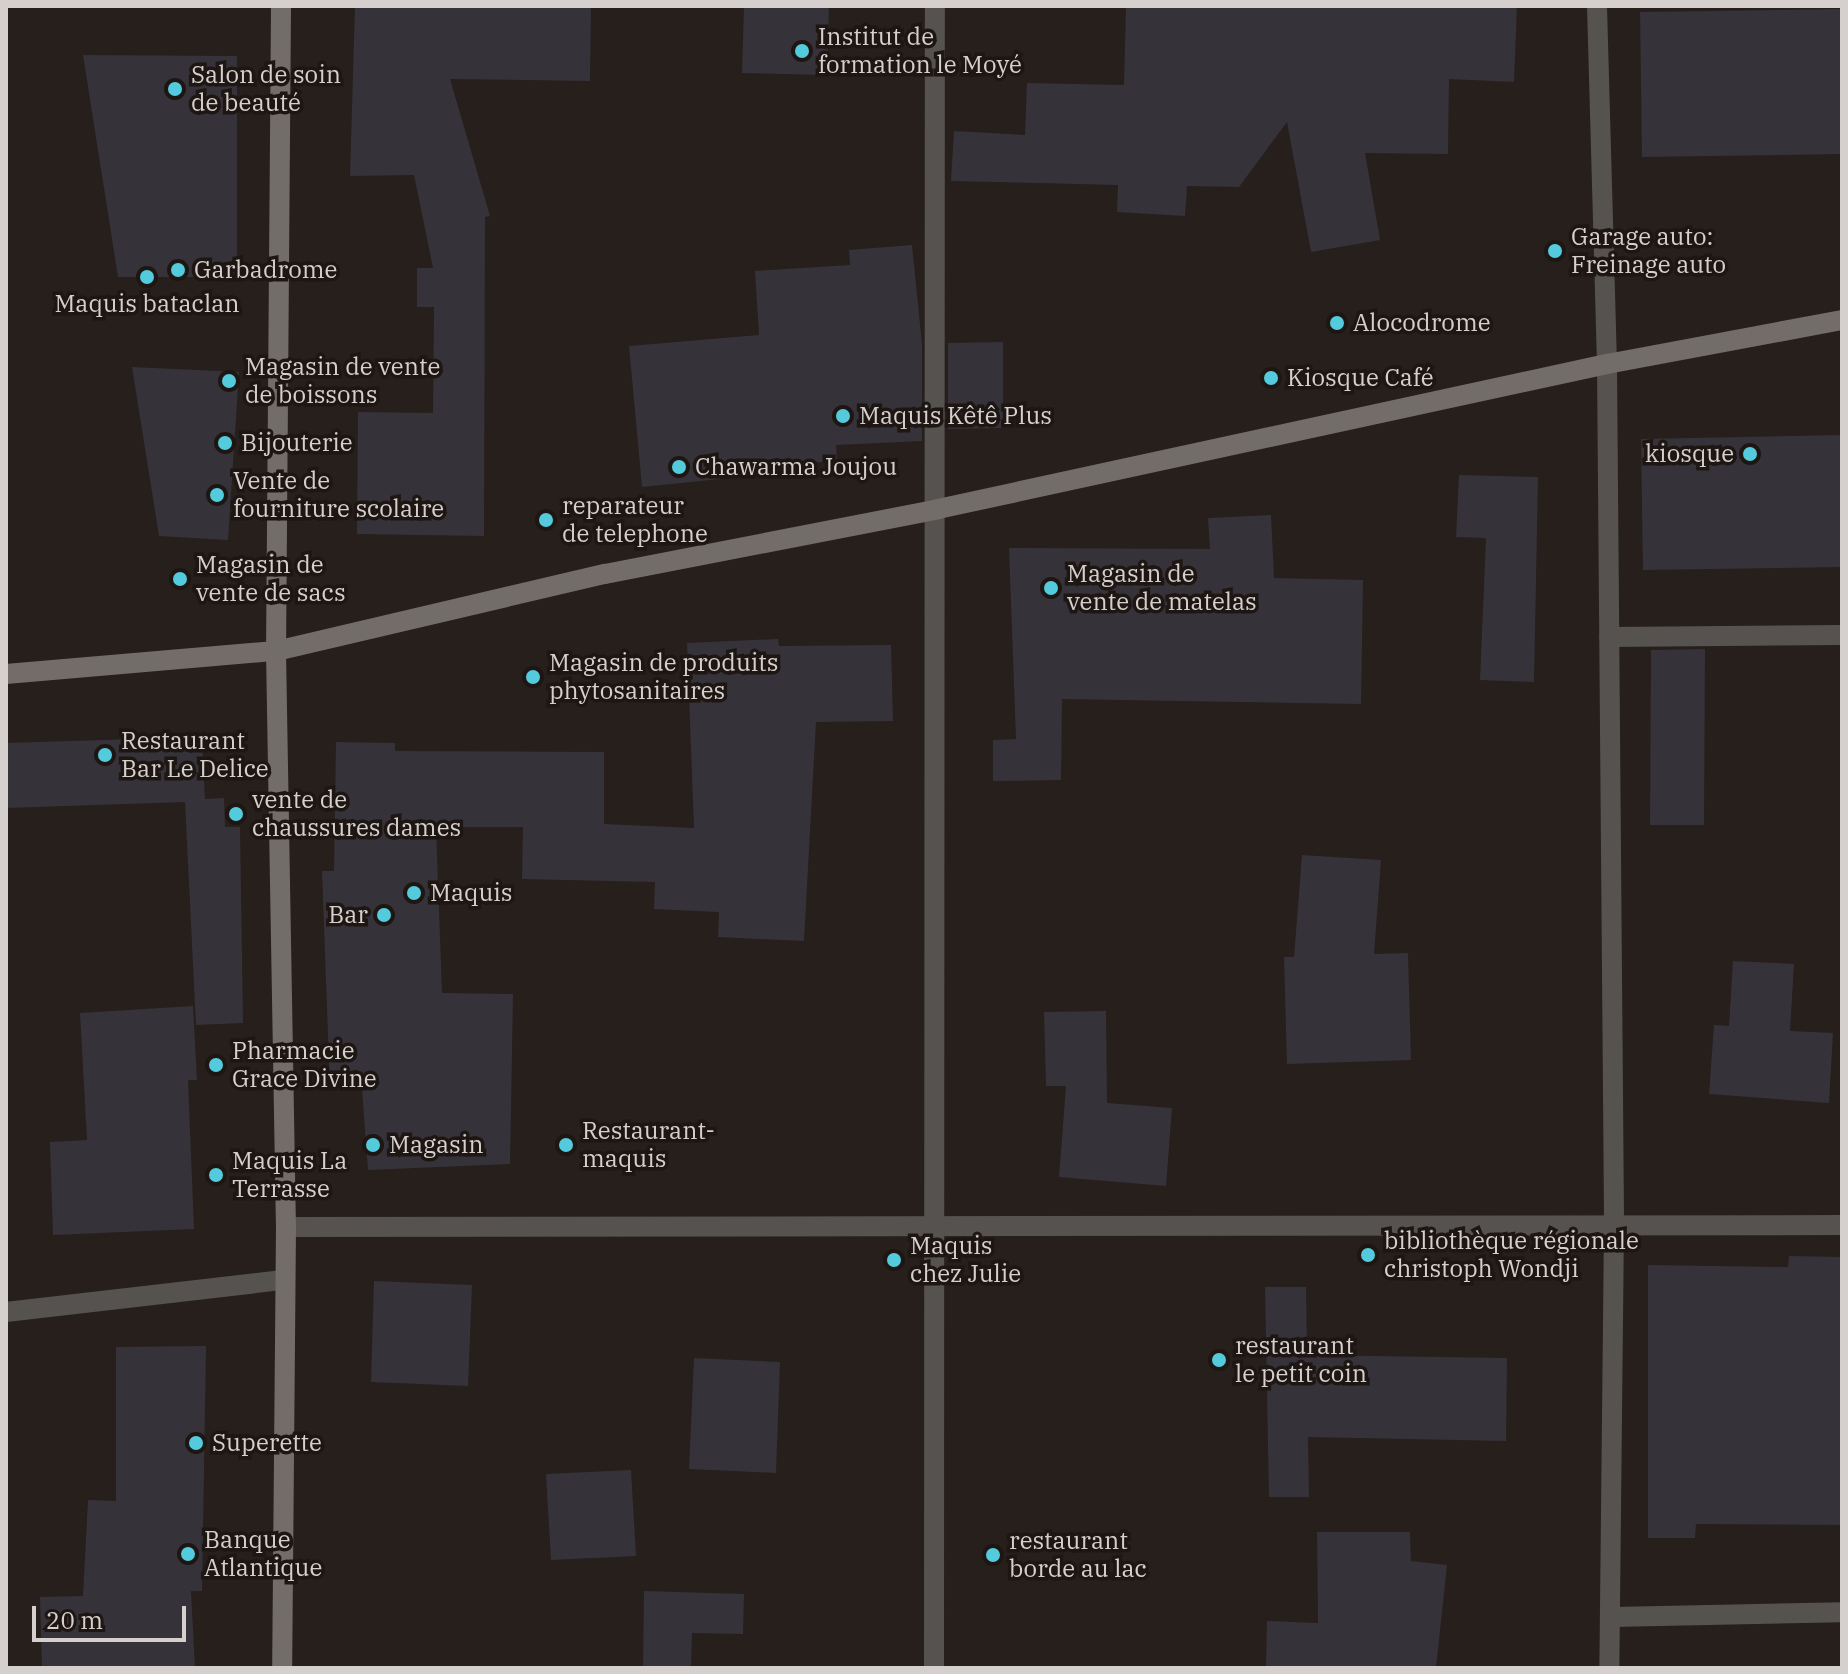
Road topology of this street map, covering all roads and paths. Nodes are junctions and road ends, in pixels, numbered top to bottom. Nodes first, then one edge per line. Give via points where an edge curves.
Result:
1 (281, 6) edge
2 (935, 6) edge
3 (1597, 6) edge
4 (1842, 320) edge
5 (1607, 364) junction
6 (938, 509) junction
7 (1842, 635) edge
8 (1609, 637) junction
9 (276, 651) junction
10 (6, 674) edge
11 (931, 1222) junction
12 (1614, 1225) junction
13 (1842, 1225) edge
14 (286, 1227) junction
15 (283, 1280) junction
16 (6, 1312) edge
17 (1842, 1612) edge
18 (1612, 1617) junction
19 (282, 1668) edge
20 (934, 1668) edge
21 (1609, 1668) edge

1 - 9 main road
2 - 6 street
3 - 5 street
4 - 5 main road
5 - 6 main road
5 - 8 street
6 - 9 main road via 605,574
6 - 11 street
7 - 8 street
8 - 12 street
9 - 10 main road
9 - 14 main road
11 - 12 street
11 - 14 street
11 - 20 street
12 - 13 street
12 - 18 street
14 - 15 main road
15 - 16 street
15 - 19 main road
17 - 18 street
18 - 21 street

